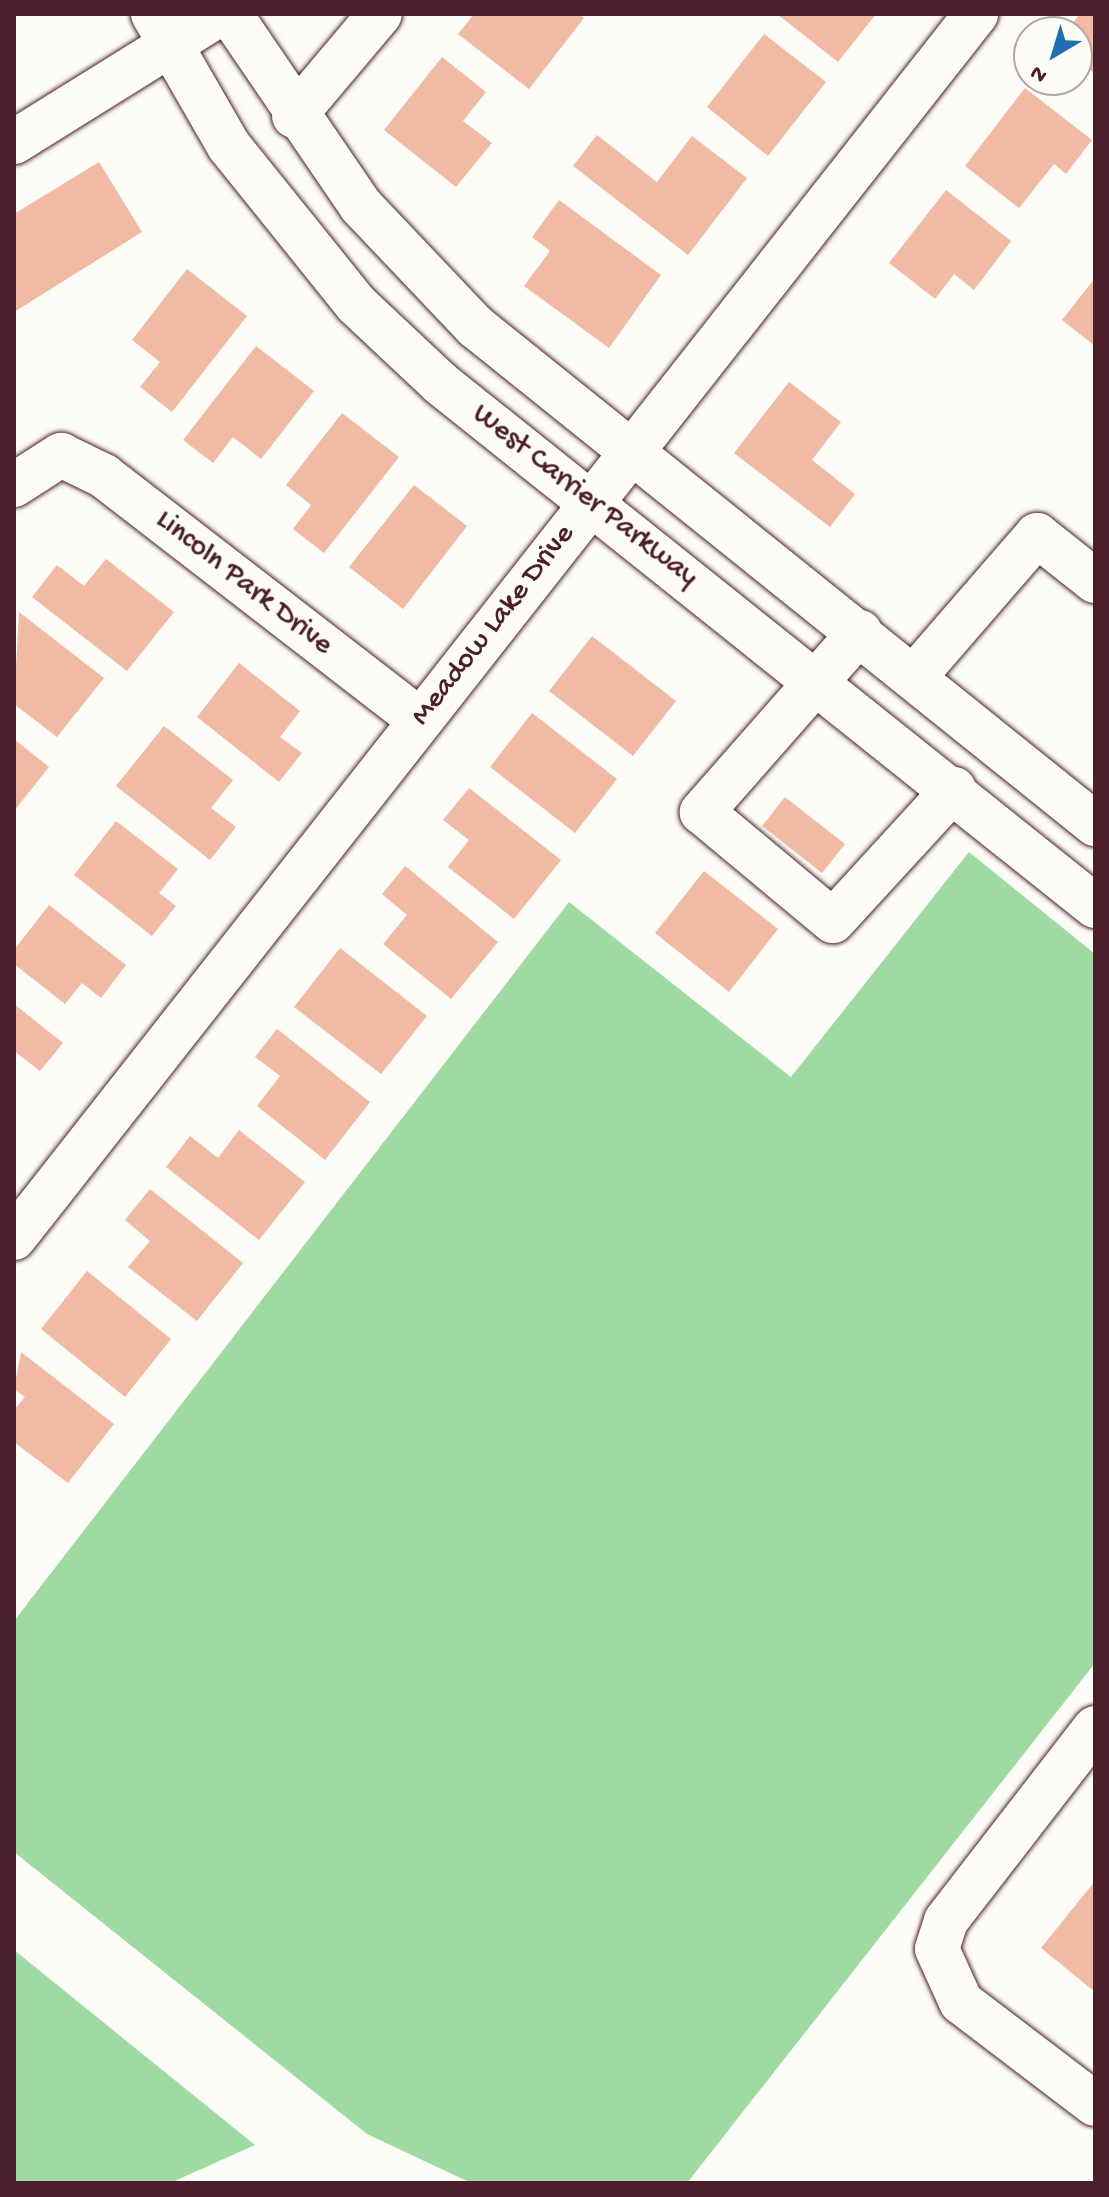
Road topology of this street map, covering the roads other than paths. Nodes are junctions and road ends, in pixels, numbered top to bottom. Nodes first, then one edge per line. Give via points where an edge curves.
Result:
1 (220, 14) edge
2 (230, 14) edge
3 (380, 14) edge
4 (976, 14) edge
5 (160, 30) edge
6 (294, 116) junction
7 (14, 142) edge
8 (631, 450) junction
9 (14, 485) edge
10 (592, 501) junction
11 (1095, 581) edge
12 (860, 632) junction
13 (914, 677) junction
14 (816, 681) junction
15 (420, 720) junction
16 (954, 789) junction
17 (1095, 824) edge
18 (1095, 906) edge
19 (14, 1238) edge
20 (1095, 1728) edge
21 (1095, 2104) edge

1 - 5 main road
2 - 6 main road
3 - 6 main road
4 - 8 main road, Meadow Lake Drive
5 - 7 main road
5 - 10 main road, West Carrier Parkway via 229,146 356,304 440,383
6 - 8 main road via 361,206 476,327
8 - 10 main road, Meadow Lake Drive
8 - 12 main road
9 - 15 main road, Lincoln Park Drive via 61,455 104,476
10 - 14 main road, West Carrier Parkway
10 - 15 main road, Meadow Lake Drive
11 - 13 main road via 1037,535
12 - 13 main road
12 - 14 main road
13 - 17 main road
14 - 16 main road, West Carrier Parkway
14 - 16 main road via 702,812 833,921
15 - 19 main road, Meadow Lake Drive
16 - 18 main road, West Carrier Parkway
20 - 21 main road via 946,1921 937,1949 961,2002

